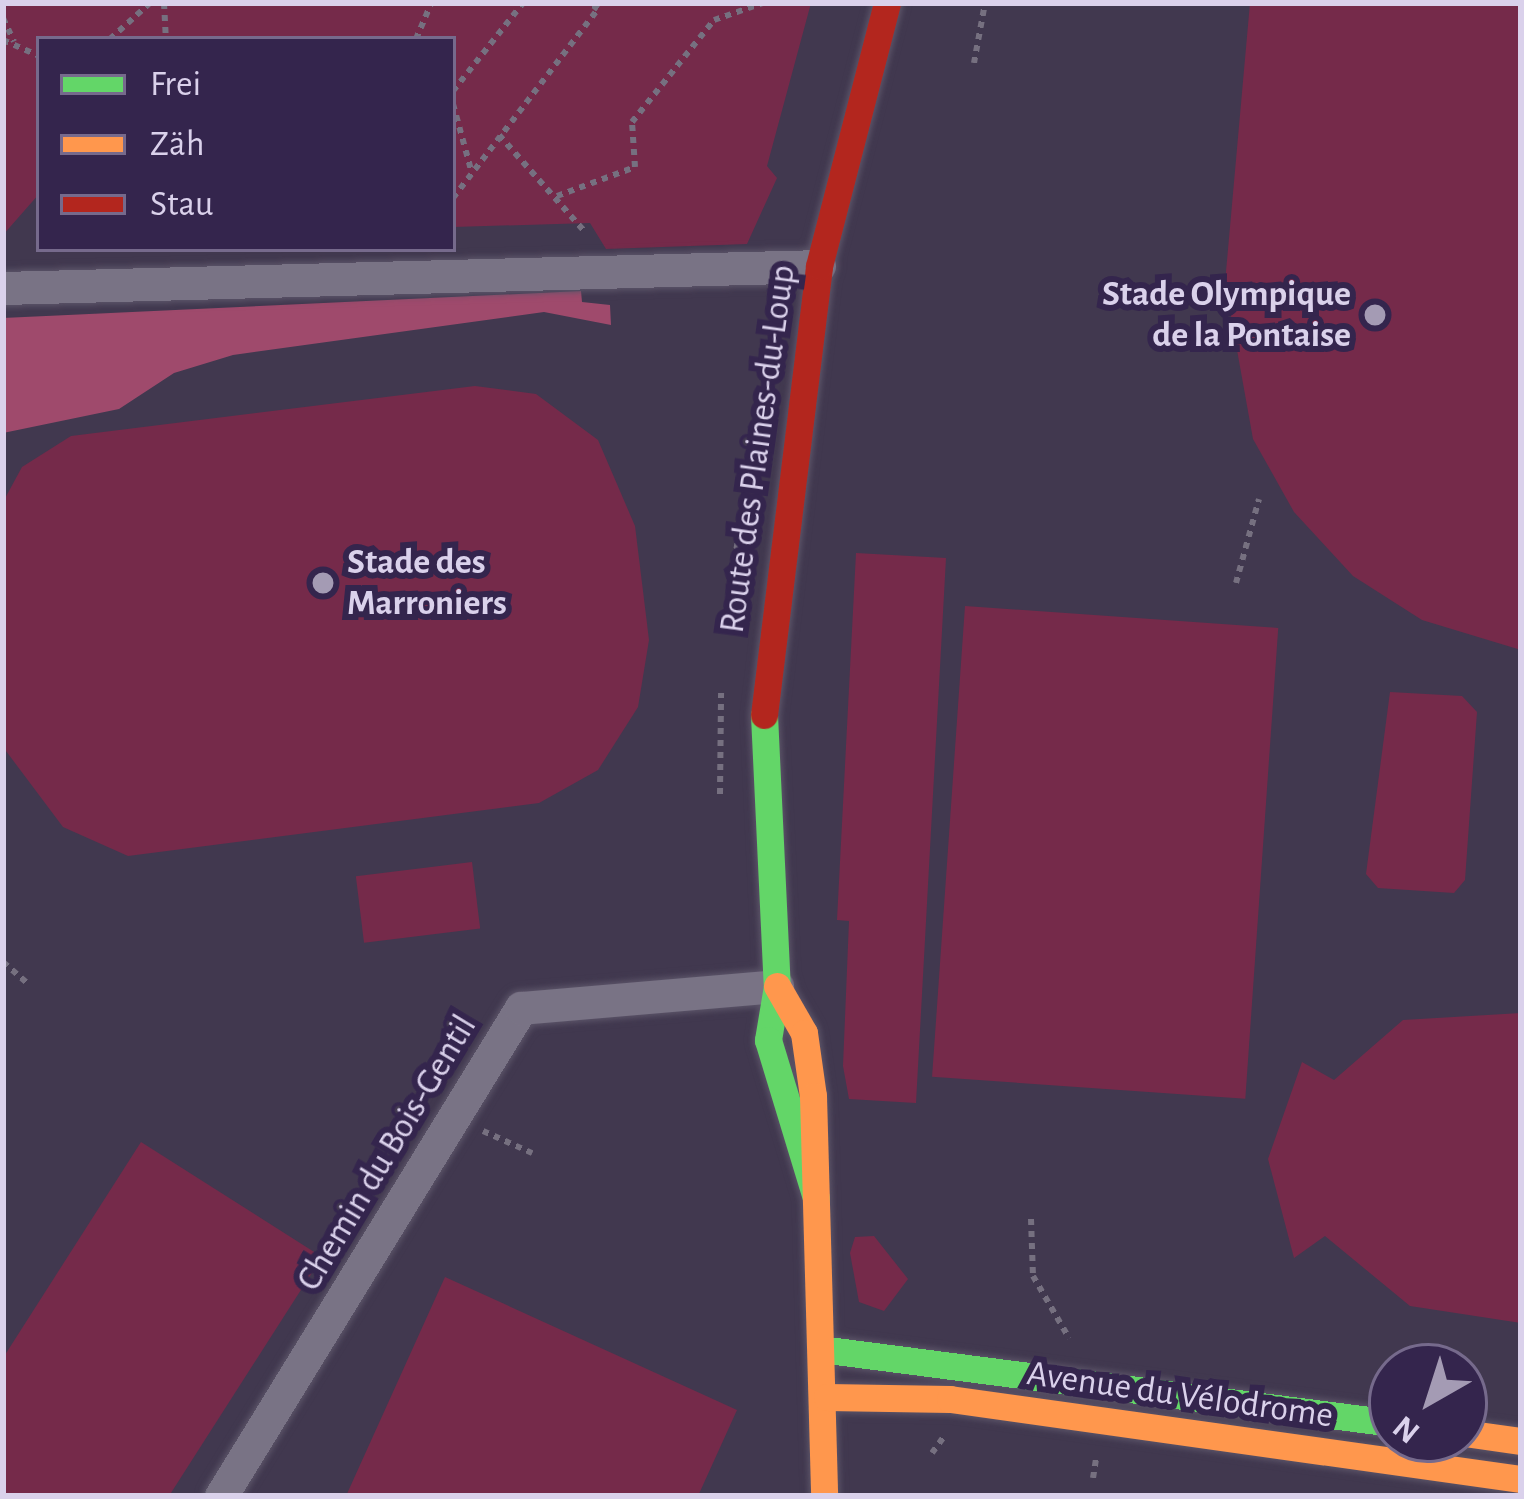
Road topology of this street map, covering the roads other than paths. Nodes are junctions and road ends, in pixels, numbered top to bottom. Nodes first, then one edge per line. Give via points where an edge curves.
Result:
1 (887, 3) edge
2 (819, 266) junction
3 (3, 288) edge
4 (777, 986) junction
5 (828, 1350) junction
6 (827, 1397) junction
7 (1368, 1420) edge
8 (1488, 1436) edge
9 (1521, 1441) edge
10 (1521, 1479) edge
11 (221, 1496) edge
12 (824, 1496) edge

1 - 2 main road, Route des Plaines-du-Loup
2 - 3 street
2 - 4 main road, Route des Plaines-du-Loup via 766,637 762,838
4 - 5 main road, Route des Plaines-du-Loup via 769,1051 816,1198
4 - 11 street, Chemin du Bois-Gentil via 521,1008
5 - 6 main road, Route des Plaines-du-Loup
5 - 7 main road, Avenue du Vélodrome
6 - 10 main road, Avenue du Vélodrome via 950,1399
6 - 12 main road, Route des Plaines-du-Loup
8 - 9 main road

